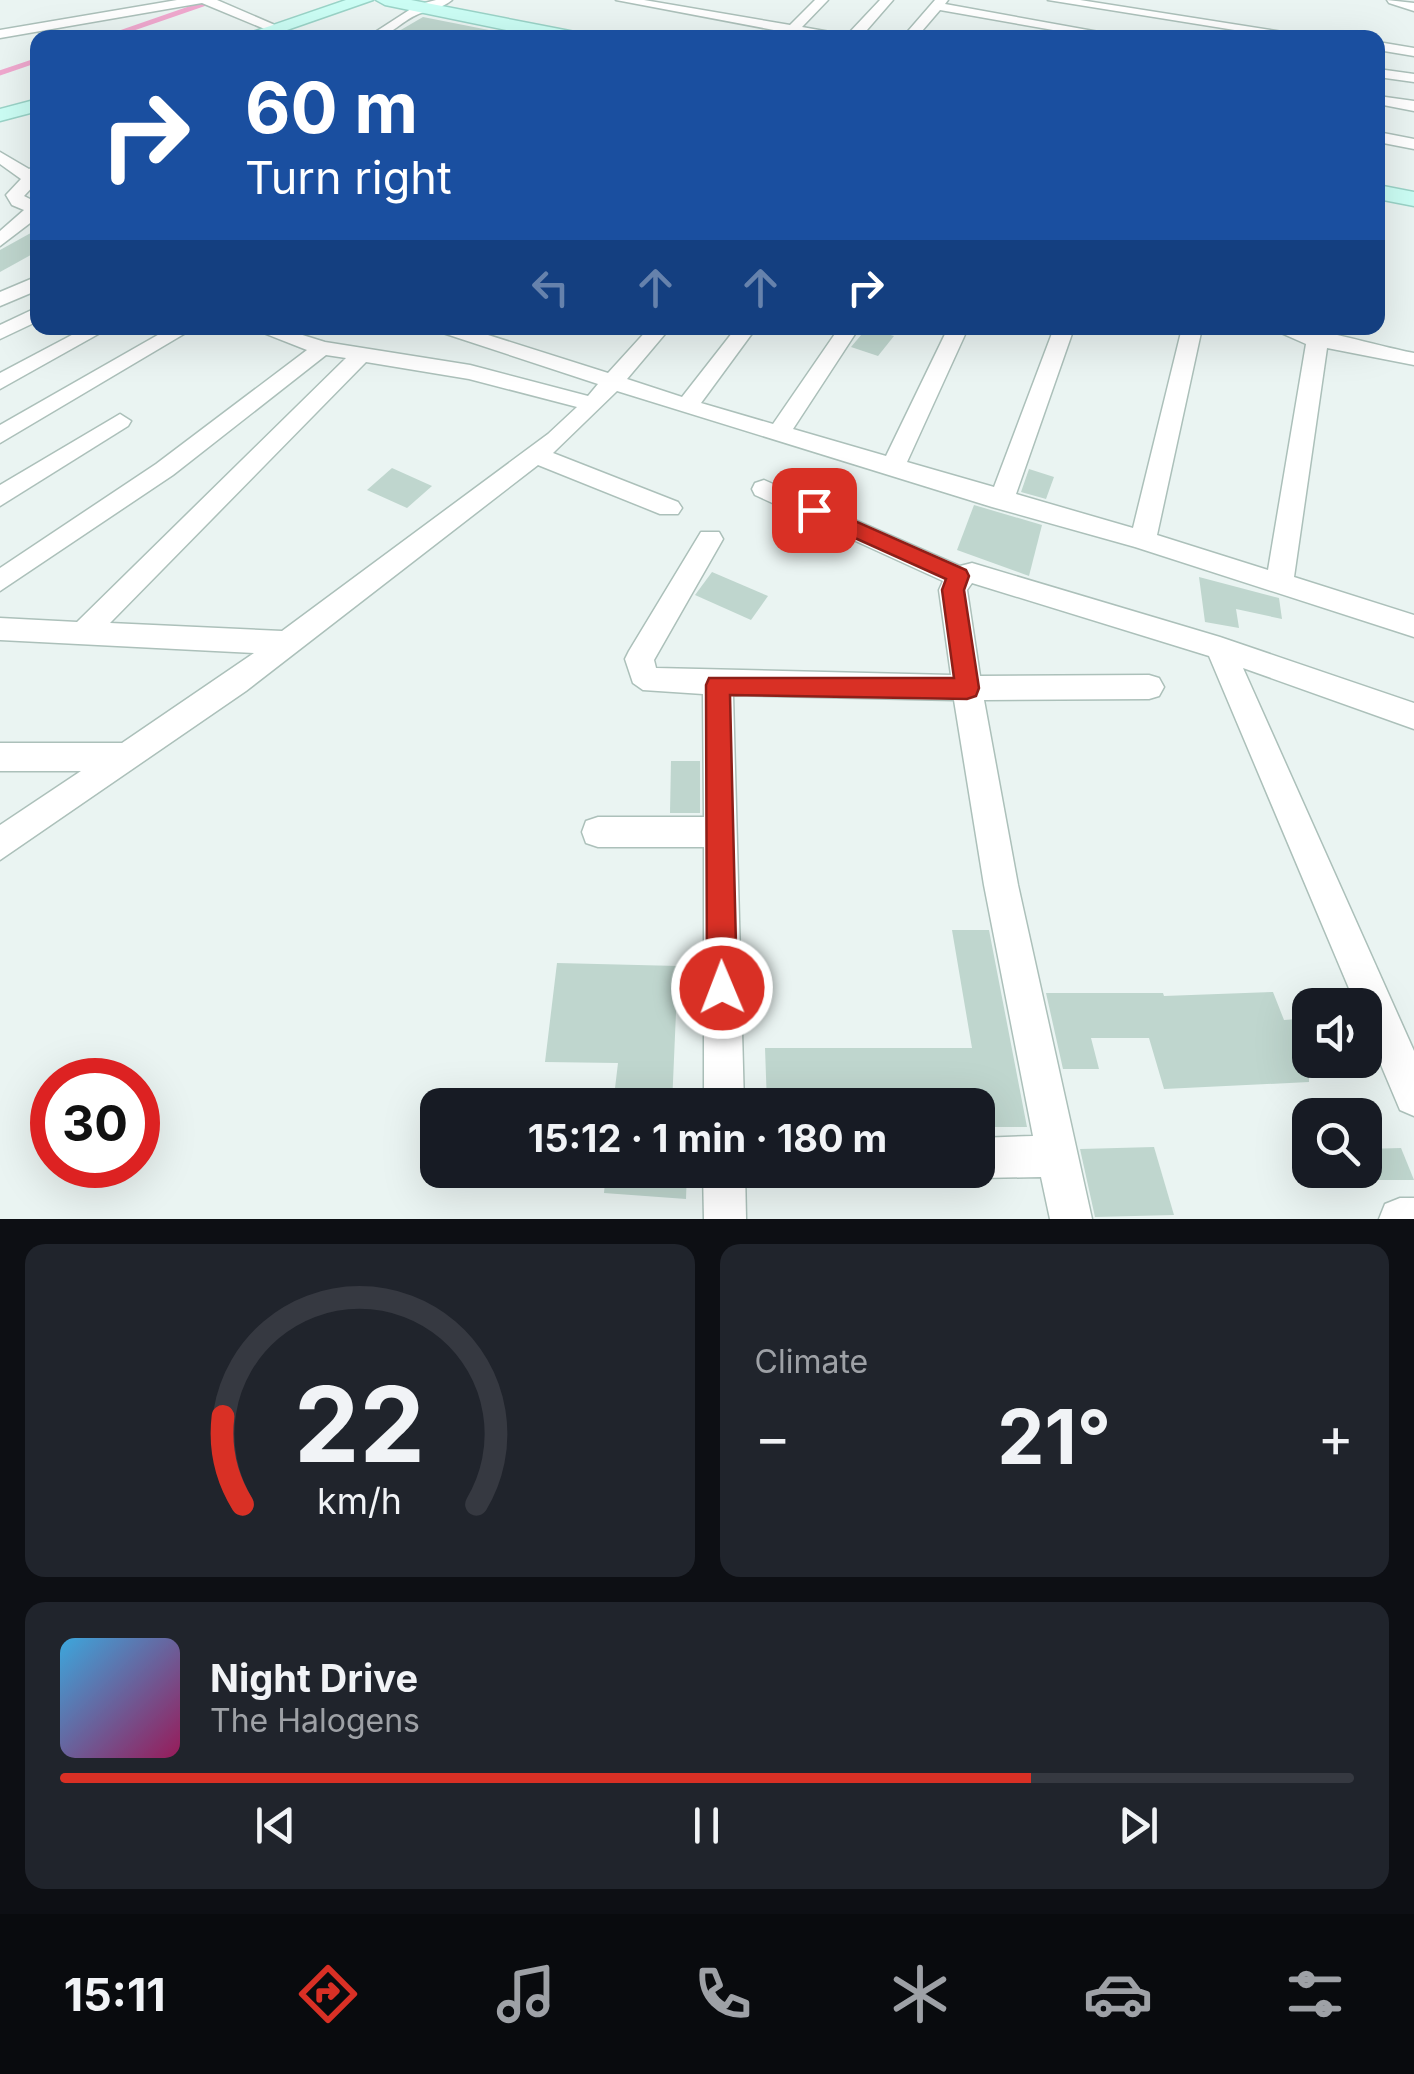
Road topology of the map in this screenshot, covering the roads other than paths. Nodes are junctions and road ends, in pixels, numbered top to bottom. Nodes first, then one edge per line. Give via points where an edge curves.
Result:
1 (364, 0) edge
2 (384, 0) edge
3 (446, 0) edge
4 (622, 0) edge
5 (700, 0) edge
6 (822, 0) edge
7 (886, 0) edge
8 (1054, 0) edge
9 (1393, 0) edge
10 (207, 1) edge
11 (1086, 2) edge
12 (903, 3) dead end
13 (150, 4) edge
14 (1189, 4) dead end
15 (247, 5) dead end
16 (938, 5) edge
17 (918, 6) dead end
18 (1414, 7) edge
19 (424, 8) junction
20 (231, 10) junction
21 (686, 11) junction
22 (1183, 19) junction
23 (270, 30) edge
24 (280, 30) edge
25 (281, 30) edge
26 (386, 30) edge
27 (513, 30) edge
28 (785, 30) edge
29 (797, 30) edge
30 (859, 30) edge
31 (915, 30) edge
32 (1080, 30) edge
33 (1179, 30) edge
34 (1259, 30) edge
35 (0, 34) edge
36 (1385, 47) edge
37 (1414, 52) edge
38 (1385, 74) edge
39 (1414, 78) edge
40 (1385, 101) edge
41 (30, 106) edge
42 (1414, 106) edge
43 (0, 112) edge
44 (1385, 139) edge
45 (1414, 144) edge
46 (0, 157) edge
47 (30, 172) edge
48 (30, 176) edge
49 (1385, 193) edge
50 (7, 195) edge
51 (1414, 199) edge
52 (30, 206) edge
53 (30, 215) edge
54 (1, 238) edge
55 (30, 286) edge
56 (0, 300) edge
57 (30, 317) edge
58 (0, 333) edge
59 (86, 335) edge
60 (172, 335) edge
61 (287, 335) edge
62 (464, 335) edge
63 (654, 335) edge
64 (741, 335) edge
65 (845, 335) edge
66 (955, 335) edge
67 (1061, 335) edge
68 (1191, 335) edge
69 (1301, 335) edge
70 (1316, 340) junction
71 (322, 348) junction
72 (360, 356) junction
73 (1414, 359) edge
74 (0, 382) edge
75 (602, 393) junction
76 (687, 406) junction
77 (120, 421) dead end
78 (780, 431) junction
79 (0, 435) edge
80 (534, 454) junction
81 (893, 466) junction
82 (764, 488) dead end
83 (0, 497) edge
84 (1001, 502) junction
85 (669, 508) dead end
86 (710, 539) dead end
87 (1143, 540) junction
88 (958, 576) junction
89 (0, 581) edge
90 (1278, 585) junction
91 (1414, 626) edge
92 (0, 629) edge
93 (85, 630) junction
94 (288, 643) junction
95 (1220, 648) junction
96 (718, 685) junction
97 (1149, 687) dead end
98 (967, 688) junction
99 (1414, 716) edge
100 (0, 757) edge
101 (128, 757) junction
102 (598, 832) dead end
103 (720, 832) junction
104 (0, 844) edge
105 (724, 1088) edge
106 (1414, 1096) edge
107 (1058, 1156) junction
108 (995, 1158) edge
109 (724, 1188) edge
110 (725, 1219) edge
111 (1071, 1219) edge
112 (1400, 1219) edge
113 (1414, 1219) edge

1 - 24 street
2 - 19 street
2 - 25 street
3 - 19 street
4 - 21 street
5 - 21 street
6 - 29 street
7 - 12 street
7 - 30 street
8 - 11 street
9 - 18 street
10 - 13 street
10 - 20 street
11 - 22 street
13 - 35 street
14 - 22 street
15 - 20 street
16 - 17 street
16 - 31 street
16 - 32 street
19 - 26 street
19 - 27 street
20 - 23 street
21 - 28 street
22 - 33 street
22 - 34 street
36 - 37 street
38 - 39 street
40 - 42 street
41 - 43 street
44 - 45 street
46 - 47 street
48 - 50 street
49 - 51 street
50 - 52 street
53 - 54 street
55 - 56 street
57 - 58 street
59 - 74 street
60 - 79 street
61 - 71 street
62 - 75 street
63 - 75 street
64 - 76 street
65 - 78 street
66 - 81 street
67 - 84 street
68 - 87 street
69 - 70 street
70 - 73 street
70 - 90 street
71 - 72 street
71 - 89 street via 146,485
72 - 75 street
72 - 93 street
75 - 76 street
75 - 80 street
76 - 78 street
77 - 83 street
78 - 81 street
80 - 85 street
80 - 94 street
81 - 84 street
82 - 88 street
84 - 87 street
86 - 96 street via 639,668 654,681
87 - 90 street
88 - 95 street via 972,574
88 - 98 street via 953,590
90 - 91 street
92 - 93 street
93 - 94 street
94 - 101 street
95 - 99 street
95 - 106 street
96 - 98 street
96 - 103 street
97 - 98 street
98 - 107 street
100 - 101 street
101 - 104 street
102 - 103 street
103 - 105 street
107 - 108 street
107 - 111 street
109 - 110 street
112 - 113 street

